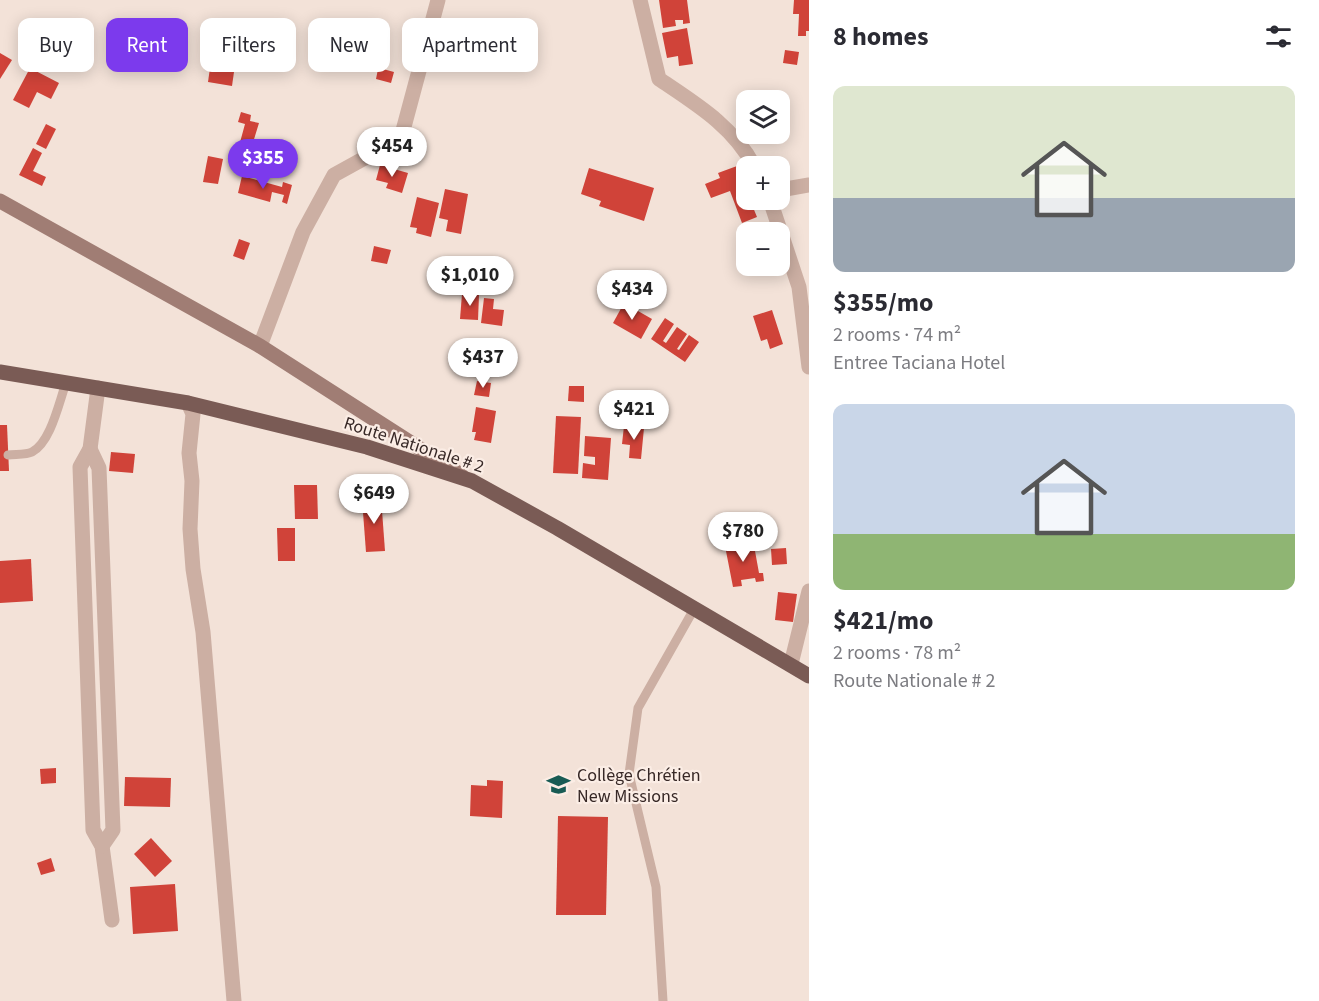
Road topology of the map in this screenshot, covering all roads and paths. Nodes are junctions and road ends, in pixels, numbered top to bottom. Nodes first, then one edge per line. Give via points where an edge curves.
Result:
1 (438, 0) edge
2 (640, 0) edge
3 (749, 156) edge
4 (809, 185) edge
5 (790, 188) edge
6 (0, 201) edge
7 (773, 210) edge
8 (260, 346) junction
9 (809, 367) edge
10 (0, 372) edge
11 (66, 383) junction
12 (98, 388) junction
13 (188, 403) junction
14 (8, 454) dead end
15 (472, 481) junction
16 (809, 591) edge
17 (694, 609) junction
18 (790, 664) junction
19 (809, 676) edge
20 (112, 920) dead end
21 (234, 1001) edge
22 (663, 1001) edge

1 - 8 street via 401,138 334,175 303,232
2 - 3 street via 659,79 716,117
4 - 5 street
6 - 8 main road
7 - 9 street via 800,286
8 - 15 main road
10 - 11 main road, Route Nationale # 2
11 - 12 main road, Route Nationale # 2
11 - 14 lane via 40,446 30,453
12 - 13 main road, Route Nationale # 2
12 - 20 street via 90,449 99,468 113,830 102,846
13 - 15 main road, Route Nationale # 2 via 367,447
13 - 21 street via 193,414 189,453 193,569 203,632
15 - 17 main road, Route Nationale # 2
16 - 18 street
17 - 18 main road, Route Nationale # 2
17 - 22 lane via 638,708 628,774 656,887
18 - 19 main road, Route Nationale # 2

